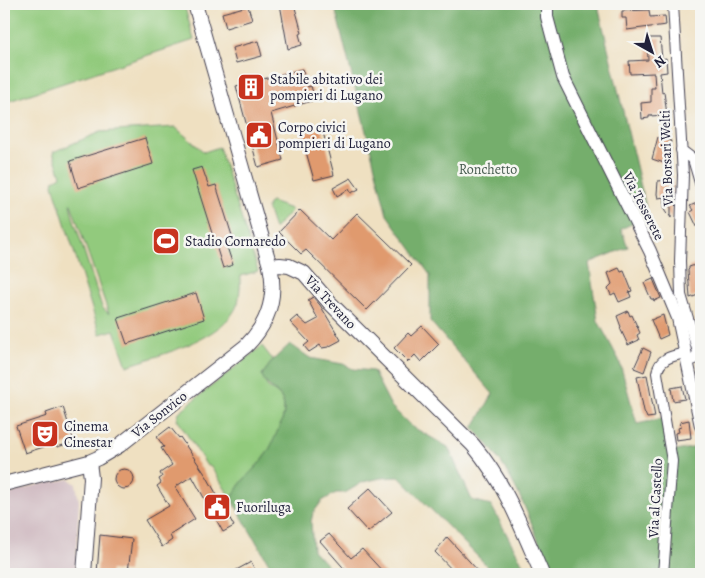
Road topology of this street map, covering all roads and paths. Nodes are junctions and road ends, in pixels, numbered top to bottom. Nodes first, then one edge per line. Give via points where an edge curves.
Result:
1 (195, 4) edge
2 (547, 4) edge
3 (670, 6) edge
4 (681, 150) junction
5 (701, 186) edge
6 (270, 266) junction
7 (686, 357) junction
8 (701, 426) edge
9 (89, 462) junction
10 (4, 484) edge
11 (84, 574) edge
12 (542, 574) edge
13 (664, 574) edge

1 - 6 main road
2 - 7 street, Via Tesserete via 547,17 563,77 650,251 678,318
3 - 4 street, Via Borsari Welti
4 - 5 street via 693,159
4 - 7 street, Via Borsari Welti via 681,295 698,352 695,358
6 - 9 main road, Via Sonvico via 273,290 270,308 252,340 126,440
6 - 12 main road, Via Trevano via 289,266 307,276 330,303 473,445 504,490
7 - 8 street, Via Tesserete
7 - 13 street, Via al Castello via 664,360 657,374 672,468
9 - 10 main road, Via Sonvico
9 - 11 main road via 91,478

